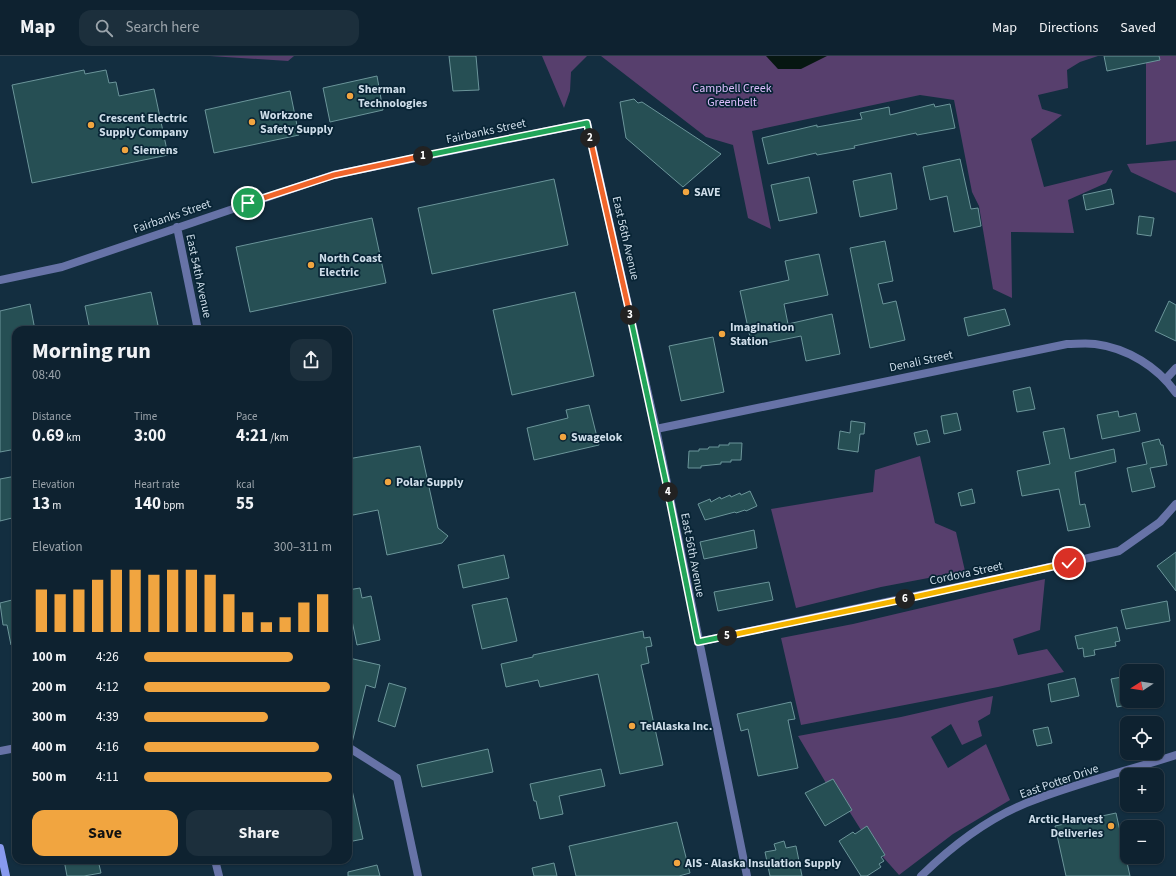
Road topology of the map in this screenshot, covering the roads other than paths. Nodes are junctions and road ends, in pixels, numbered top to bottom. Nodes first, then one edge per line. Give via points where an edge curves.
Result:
1 (587, 123) joint
2 (177, 227) junction
3 (0, 280) edge
4 (197, 326) edge
5 (1176, 368) edge
6 (1166, 379) junction
7 (1176, 393) edge
8 (656, 429) junction
9 (1176, 504) edge
10 (698, 642) junction
11 (12, 749) edge
12 (352, 749) edge
13 (0, 751) edge
14 (1176, 755) edge
15 (0, 848) edge
16 (216, 864) edge
17 (6, 876) edge
18 (219, 876) edge
19 (418, 876) edge
20 (748, 876) edge
21 (921, 876) edge

1 - 2 street, Fairbanks Street via 334,175
1 - 8 street, East 56th Avenue
2 - 3 street, Fairbanks Street via 62,267
2 - 4 street, East 54th Avenue
5 - 6 street
6 - 7 street, Denali Street
6 - 8 street, Denali Street via 1141,360 1118,349 1094,344 1067,344
8 - 10 street, East 56th Avenue
9 - 10 street, Cordova Street via 1160,522 1119,551
10 - 20 street, East 56th Avenue
11 - 13 street
12 - 19 street via 397,778
14 - 21 street, East Potter Drive via 1036,799 1002,816 966,839
15 - 17 main road
16 - 18 street

